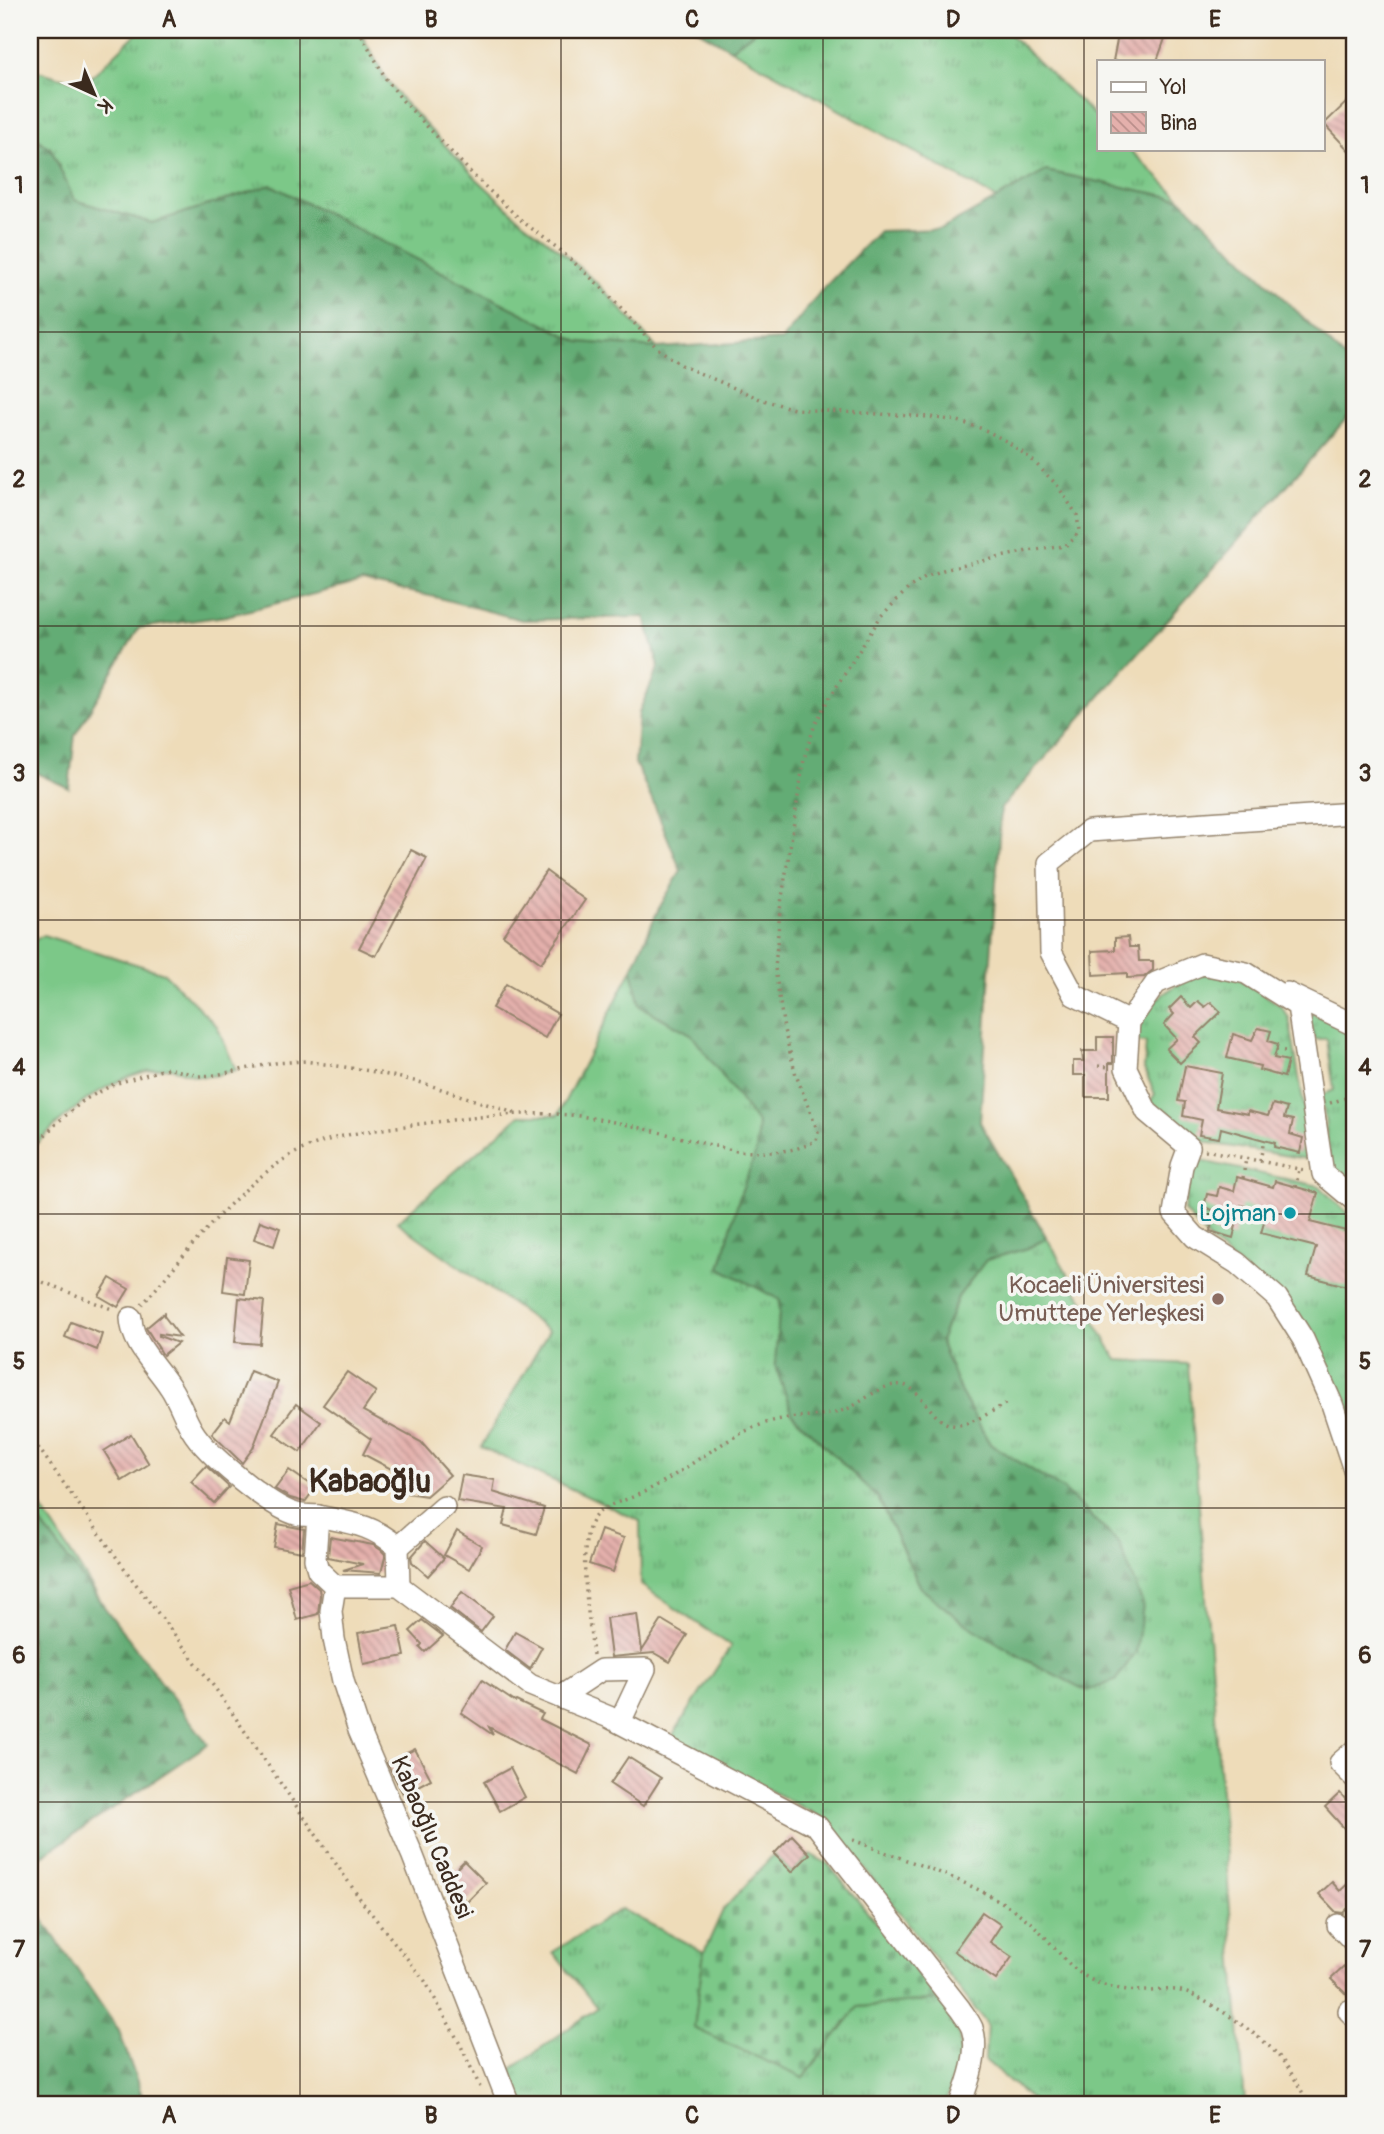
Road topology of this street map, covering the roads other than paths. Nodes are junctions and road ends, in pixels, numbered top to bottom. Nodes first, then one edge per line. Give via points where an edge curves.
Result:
1 (1354, 813) edge
2 (1246, 973) junction
3 (1129, 1022) junction
4 (1354, 1025) edge
5 (1354, 1200) edge
6 (131, 1318) road end
7 (1354, 1470) edge
8 (444, 1507) dead end
9 (318, 1516) junction
10 (398, 1547) junction
11 (335, 1586) junction
12 (398, 1586) junction
13 (560, 1697) junction
14 (620, 1722) junction
15 (1354, 1751) edge
16 (1354, 1777) edge
17 (1338, 1925) dead end
18 (1354, 1942) edge
19 (509, 2104) edge
20 (960, 2104) edge

1 - 3 street via 1089,831 1049,863 1051,952 1074,995
2 - 3 street via 1202,964 1156,983
2 - 4 street
2 - 5 street via 1298,1006 1323,1174
3 - 7 street via 1126,1068 1136,1090 1147,1112 1189,1147 1174,1213 1195,1237 1237,1263 1277,1298 1303,1339
6 - 9 street via 144,1352 208,1449 251,1488 295,1514
8 - 10 street
9 - 10 street via 369,1527
9 - 11 street via 315,1559 318,1570
10 - 12 street
11 - 12 street
11 - 19 street, Kabaoğlu Caddesi via 331,1611 334,1639 359,1730
12 - 13 street via 530,1685
13 - 14 street
13 - 14 street via 601,1670 645,1669
14 - 20 street via 817,1826 971,2026 974,2051
15 - 16 street via 1340,1763
17 - 18 street

